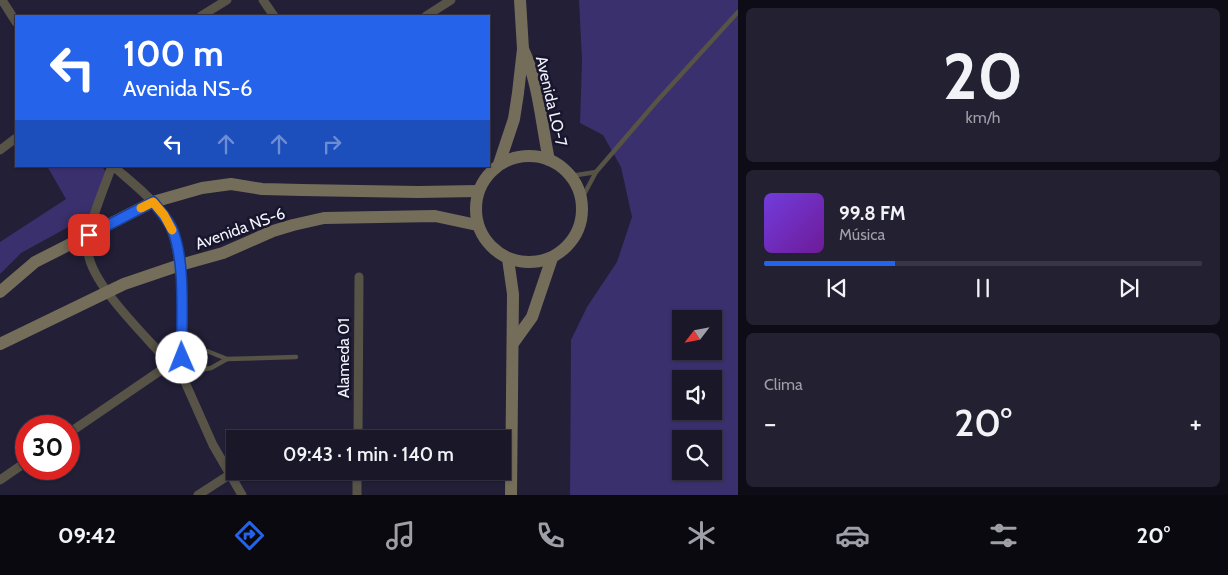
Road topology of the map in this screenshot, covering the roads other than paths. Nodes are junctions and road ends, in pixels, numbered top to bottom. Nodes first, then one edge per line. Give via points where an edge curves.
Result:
1 (2, 0) edge
2 (227, 0) edge
3 (263, 0) edge
4 (451, 0) edge
5 (520, 0) edge
6 (738, 12) edge
7 (203, 15) edge
8 (273, 15) edge
9 (428, 15) edge
10 (15, 20) edge
11 (523, 49) junction
12 (15, 139) edge
13 (0, 150) edge
14 (549, 160) junction
15 (499, 164) junction
16 (112, 167) edge
17 (113, 167) edge
18 (596, 172) junction
19 (571, 176) junction
20 (478, 191) junction
21 (581, 200) junction
22 (153, 202) junction
23 (477, 225) junction
24 (89, 235) junction
25 (552, 258) junction
26 (508, 259) junction
27 (180, 265) junction
28 (359, 276) dead end
29 (0, 292) edge
30 (108, 293) junction
31 (514, 342) junction
32 (0, 344) edge
33 (182, 358) junction
34 (296, 358) dead end
35 (227, 359) junction
36 (170, 364) junction
37 (181, 373) junction
38 (80, 425) edge
39 (358, 430) edge
40 (226, 469) edge
41 (15, 470) edge
42 (226, 477) edge
43 (0, 480) edge
44 (232, 480) edge
45 (358, 480) edge
46 (198, 495) edge
47 (242, 495) edge
48 (357, 495) edge
49 (511, 495) edge

1 - 10 street
2 - 7 street
3 - 8 street
4 - 9 street
5 - 11 street, Avenida LO-7
6 - 18 lane
11 - 14 street, Avenida LO-7 via 536,88
11 - 15 street, Avenida LO-7 via 514,118
12 - 13 street
14 - 15 street via 524,156
14 - 19 street
15 - 20 street via 486,176
16 - 24 street
17 - 22 street
18 - 19 lane
18 - 21 lane
19 - 21 street
20 - 22 street, Avenida NS-6 via 262,189 231,184 202,188
20 - 23 street
21 - 25 street via 582,218 576,234 566,248
22 - 24 street, Avenida NS-6
22 - 27 street via 173,230
23 - 26 street via 488,245
23 - 27 street, Avenida NS-6 via 435,216 324,218 273,231 224,253
24 - 29 street, Avenida NS-6 via 35,262
24 - 30 street via 89,260
25 - 26 street via 537,263
25 - 31 street via 532,317
26 - 31 street
27 - 30 street, Avenida NS-6 via 124,284
27 - 33 street
28 - 39 street, Alameda 01
30 - 32 street, Avenida NS-6
30 - 36 street
31 - 49 street
33 - 35 lane via 207,351
33 - 37 street
34 - 35 lane
35 - 37 lane via 211,368
36 - 37 street
36 - 38 street
37 - 40 street
41 - 43 street
42 - 46 street
44 - 47 street
45 - 48 street

